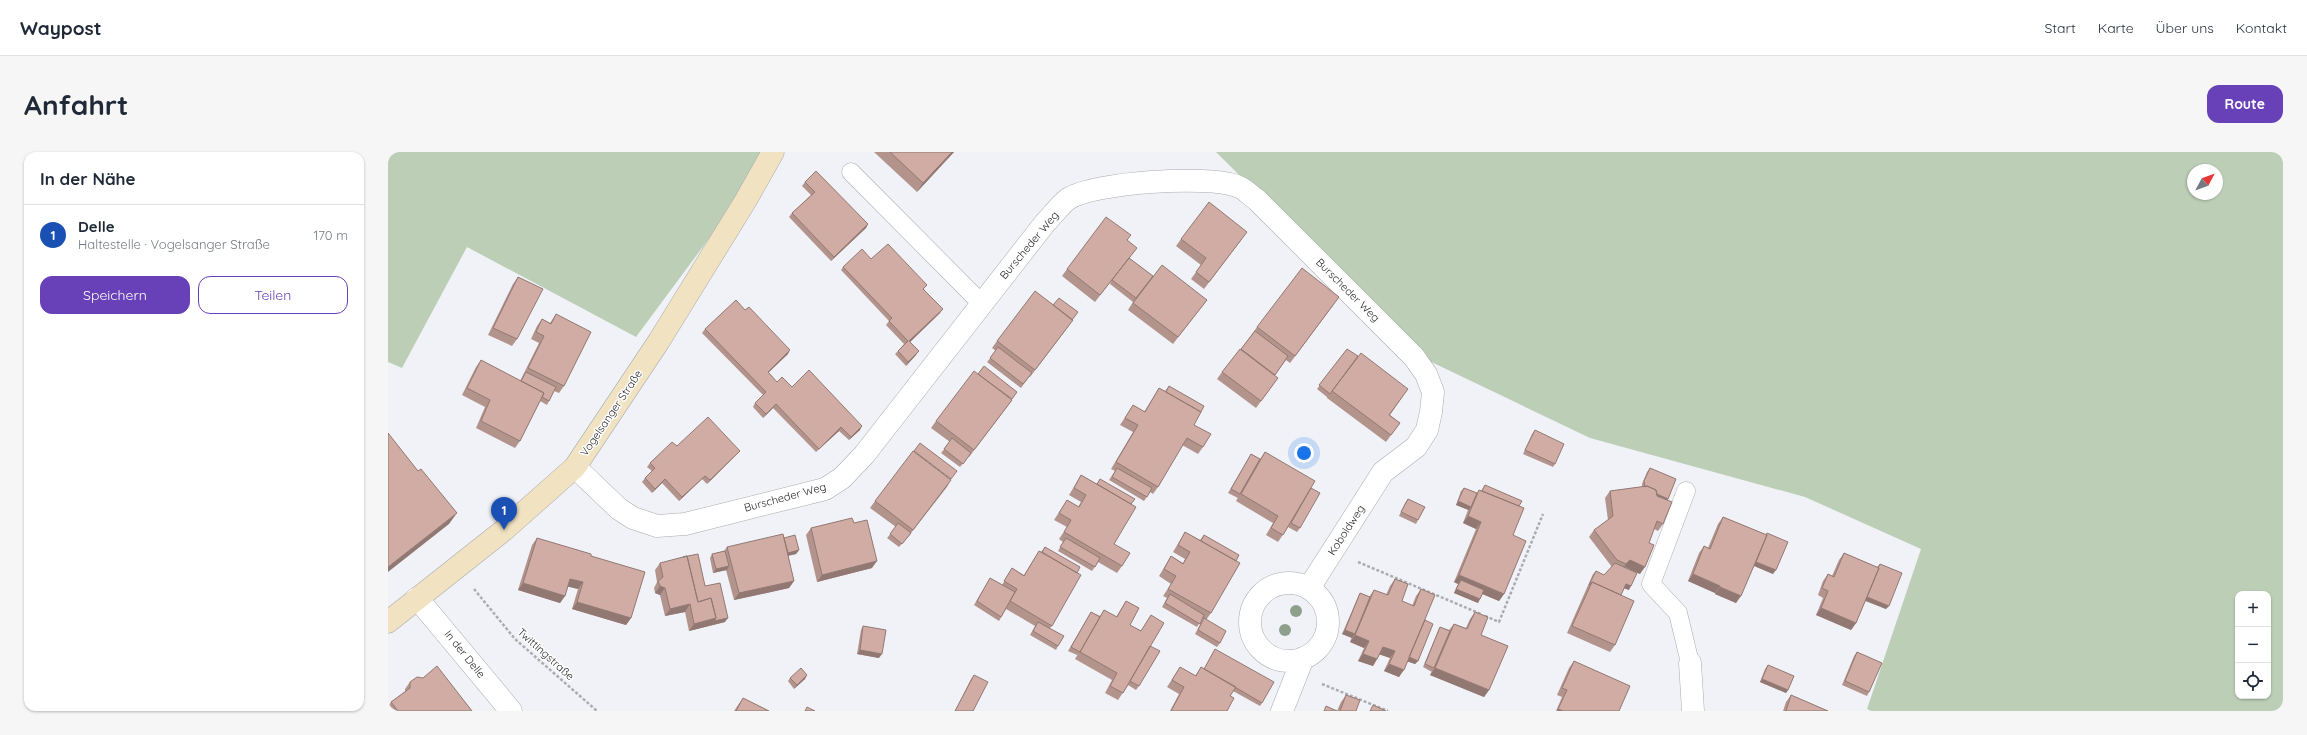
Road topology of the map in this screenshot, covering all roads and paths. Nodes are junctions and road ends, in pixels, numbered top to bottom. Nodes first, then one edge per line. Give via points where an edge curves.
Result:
1 (773, 152) edge
2 (851, 172) dead end
3 (982, 304) junction
4 (575, 467) junction
5 (1383, 472) joint
6 (1686, 490) dead end
7 (1543, 514) dead end
8 (1332, 551) junction
9 (457, 568) junction
10 (1310, 588) junction
11 (417, 598) junction
12 (388, 622) edge
13 (1690, 663) joint
14 (1300, 666) junction
15 (511, 711) edge
16 (597, 711) edge
17 (1282, 711) edge
18 (1388, 711) edge
19 (1693, 711) edge

1 - 4 street, Vogelsanger Straße via 659,342
2 - 3 lane
3 - 4 street, Burscheder Weg via 864,455 842,478 825,488 685,524 657,526 633,518 619,509
3 - 5 street, Burscheder Weg via 1045,223 1069,199 1101,188 1132,184 1212,181 1238,186 1257,200 1316,257 1414,356 1426,374 1433,392 1426,430 1416,447
4 - 9 street, Vogelsanger Straße
5 - 8 street, Koboldweg
6 - 13 lane via 1651,584 1678,613
7 - 8 path via 1499,622
8 - 10 street, Koboldweg
9 - 11 street, Vogelsanger Straße
9 - 16 path, Twittingstraße via 515,639
10 - 14 street via 1323,602 1329,623 1326,636
10 - 14 street via 1290,582 1265,591 1254,606 1250,620 1252,632 1259,646 1272,657 1291,661
11 - 12 street, Vogelsanger Straße
11 - 15 street, In der Delle
13 - 19 street
14 - 17 street
14 - 18 path

